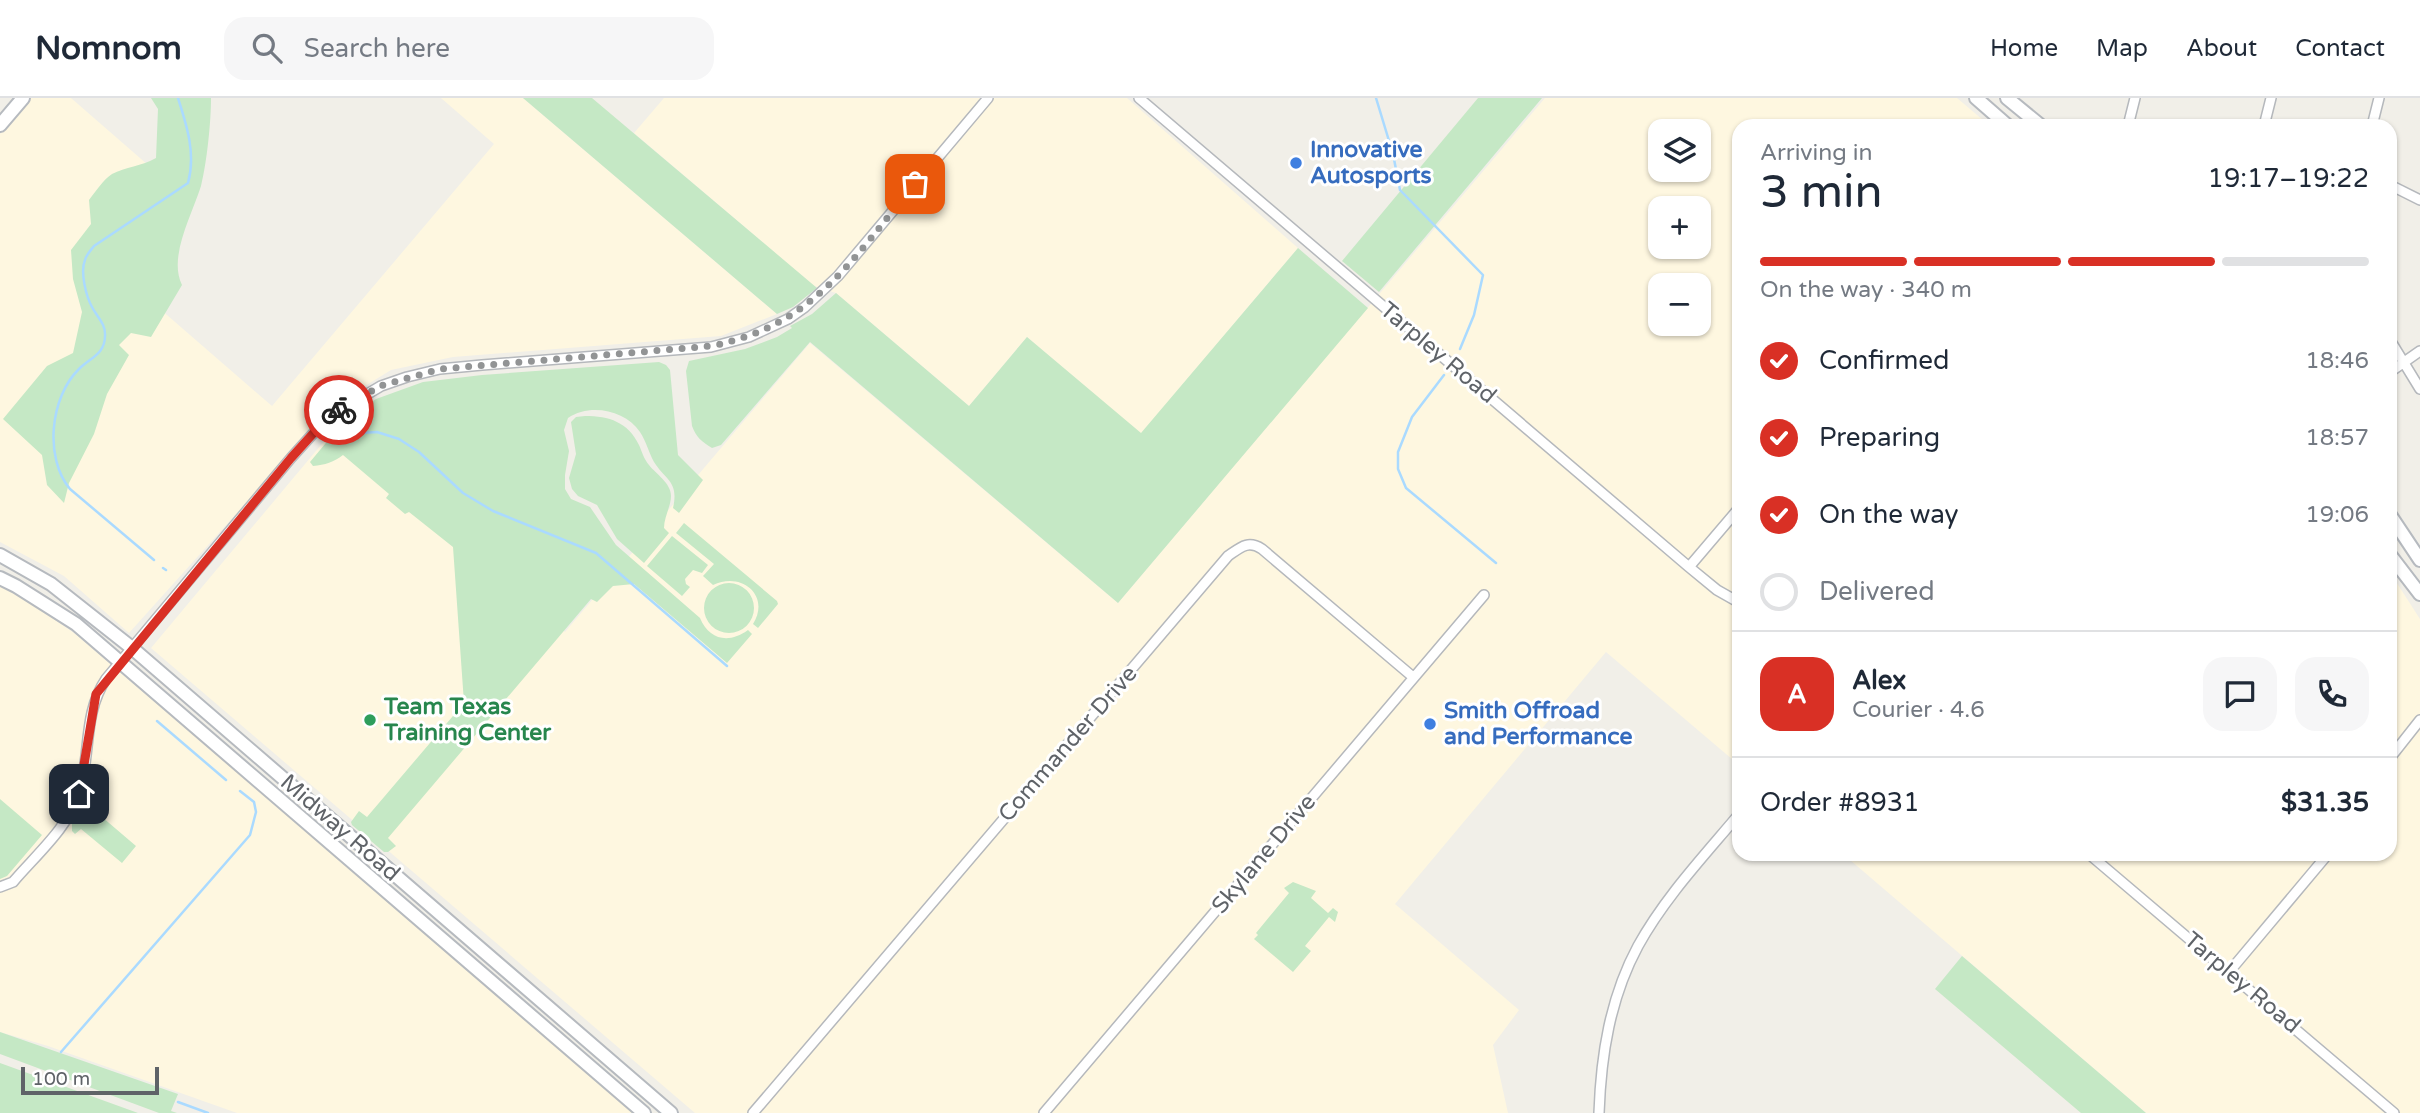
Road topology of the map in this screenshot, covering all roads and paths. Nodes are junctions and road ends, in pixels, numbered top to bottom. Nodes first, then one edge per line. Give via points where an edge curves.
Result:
1 (23, 98) edge
2 (988, 98) edge
3 (1139, 98) edge
4 (1976, 98) edge
5 (2007, 98) edge
6 (2134, 98) edge
7 (2271, 98) edge
8 (2379, 98) edge
9 (2000, 119) edge
10 (2032, 119) edge
11 (2130, 119) edge
12 (2266, 119) edge
13 (2374, 119) edge
14 (0, 125) edge
15 (2397, 188) edge
16 (2420, 200) edge
17 (2397, 350) edge
18 (2420, 351) edge
19 (2405, 362) junction
20 (2397, 367) edge
21 (2420, 388) edge
22 (1732, 516) edge
23 (2397, 526) edge
24 (0, 555) edge
25 (2420, 560) edge
26 (2397, 564) edge
27 (1689, 567) junction
28 (0, 578) edge
29 (2420, 594) edge
30 (1484, 595) dead end
31 (1732, 598) edge
32 (132, 648) junction
33 (120, 662) junction
34 (1413, 677) junction
35 (2420, 720) edge
36 (2397, 749) edge
37 (1732, 822) edge
38 (336, 824) junction
39 (323, 838) junction
40 (2097, 861) edge
41 (2322, 861) edge
42 (0, 887) edge
43 (488, 955) junction
44 (476, 969) junction
45 (2229, 972) junction
46 (644, 1113) edge
47 (671, 1113) edge
48 (753, 1113) edge
49 (1044, 1113) edge
50 (1599, 1113) edge
51 (2394, 1113) edge

1 - 14 main road
2 - 32 street via 838,276 805,307 766,330 711,346 440,369 380,386 351,402 297,451
3 - 27 street, Tarpley Road
4 - 9 main road
5 - 10 main road
6 - 11 street
7 - 12 street
8 - 13 street
15 - 16 street
17 - 19 street
18 - 19 street
19 - 20 street
19 - 21 street
22 - 27 street
23 - 25 main road
24 - 32 main road, Midway Road via 51,584
26 - 29 main road
27 - 31 street, Tarpley Road
28 - 33 main road, Midway Road via 76,625
30 - 34 street, Skylane Drive
32 - 33 street
32 - 38 main road, Midway Road
33 - 39 main road, Midway Road
33 - 42 street via 92,706 84,776 72,810 13,882
34 - 48 street, Commander Drive via 1262,549 1243,545 1228,556
34 - 49 street, Skylane Drive
35 - 36 street
37 - 50 street via 1674,891 1628,967 1603,1055
38 - 39 main road
38 - 43 main road, Midway Road
39 - 44 main road, Midway Road
40 - 45 street, Tarpley Road
41 - 45 street
43 - 44 main road
43 - 47 main road, Midway Road
44 - 46 main road, Midway Road
45 - 51 street, Tarpley Road

